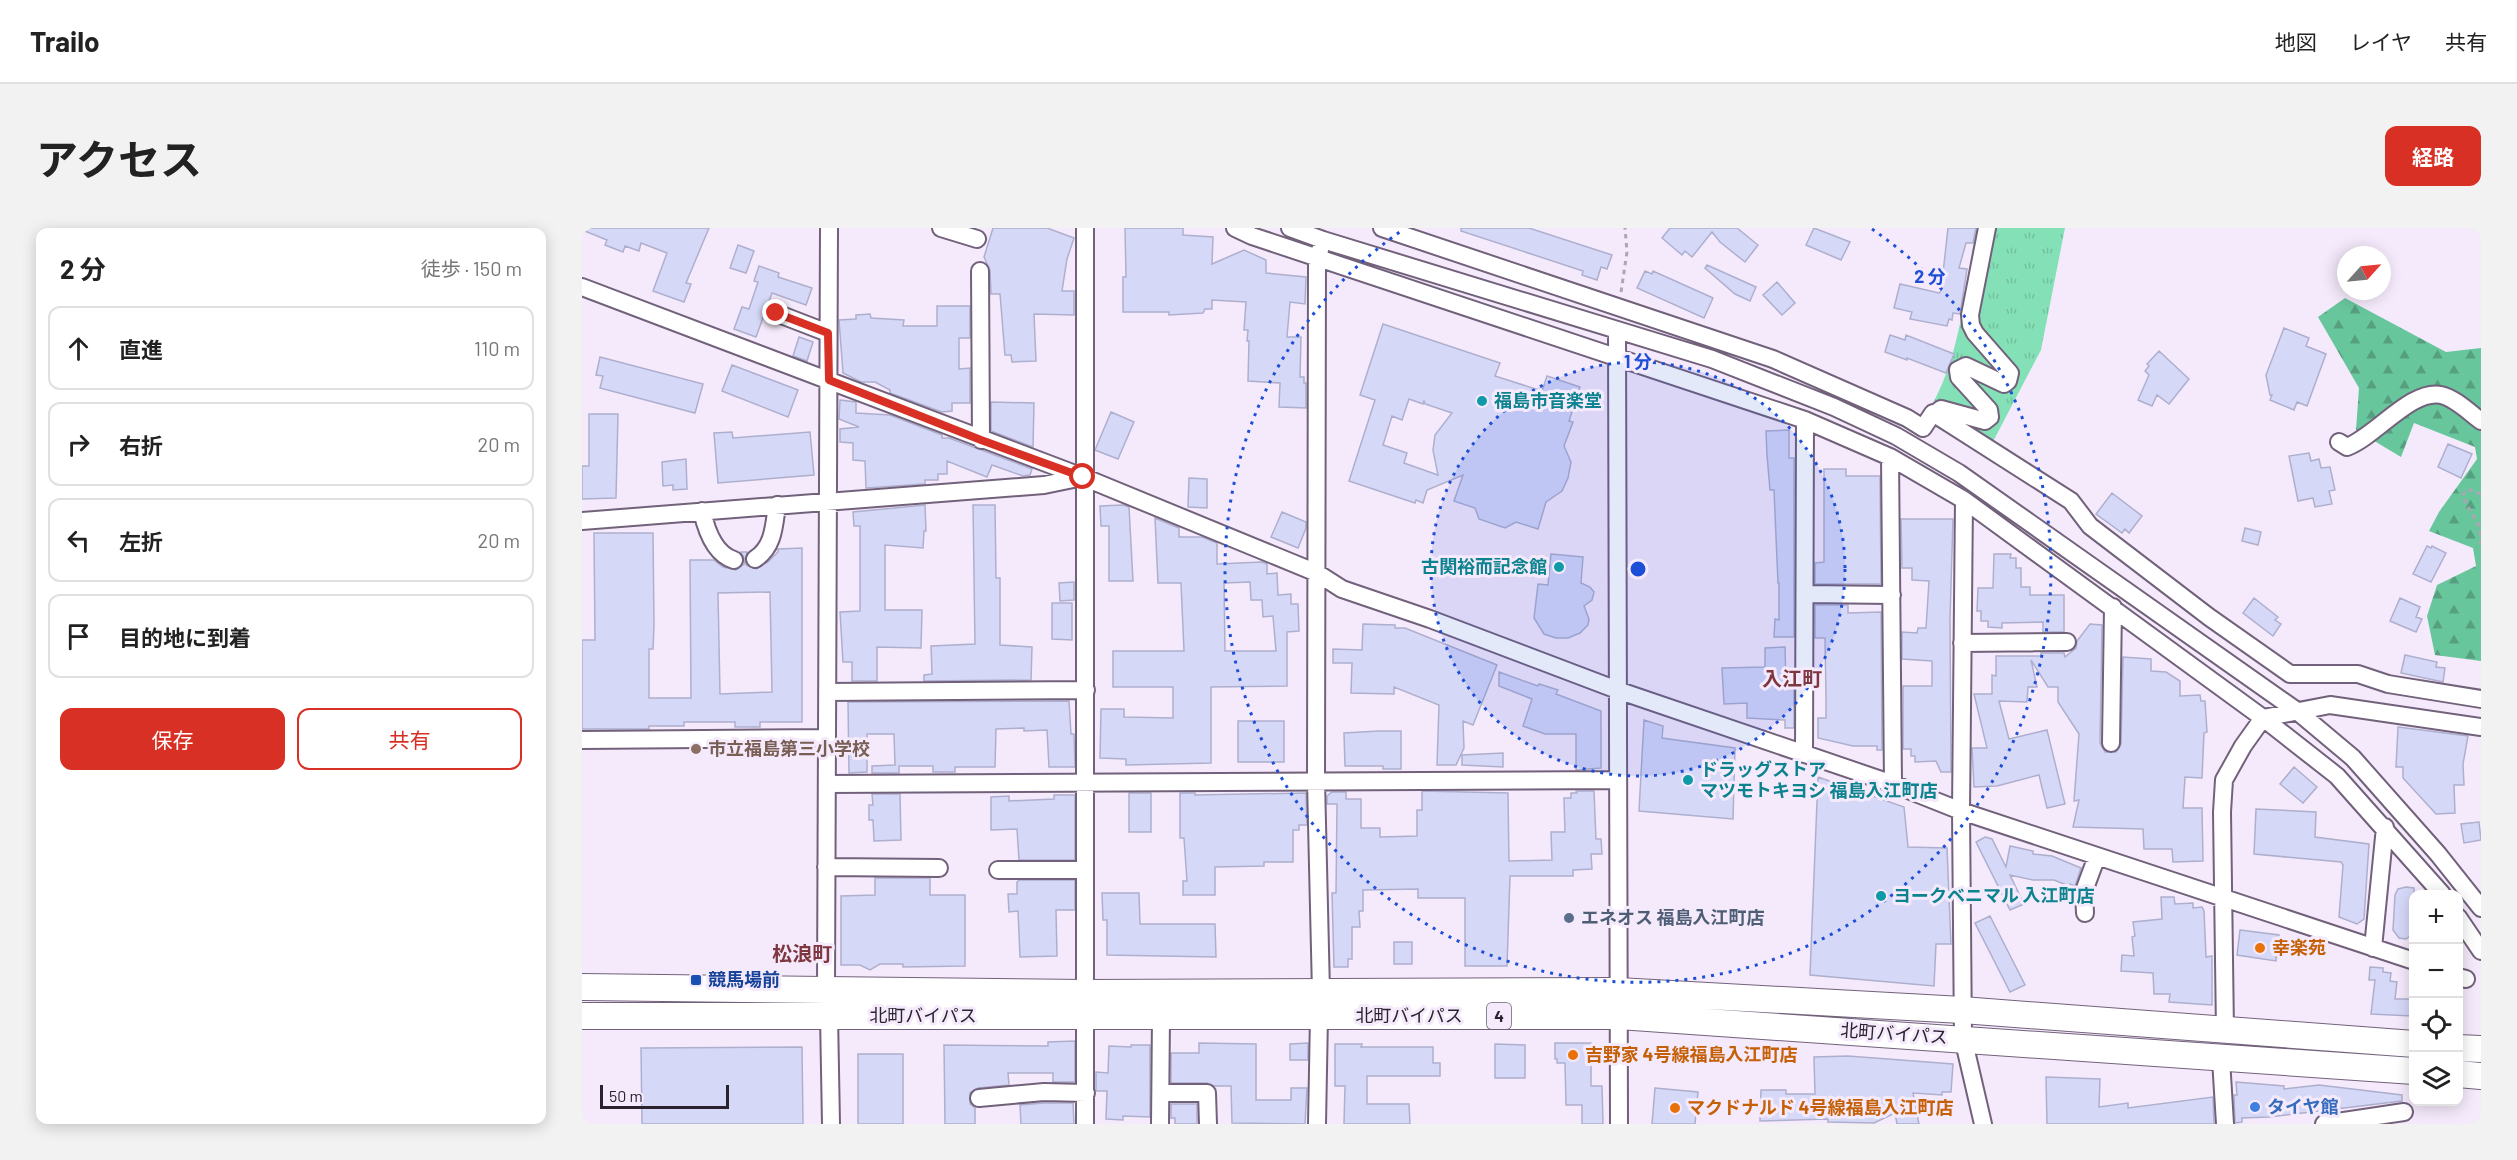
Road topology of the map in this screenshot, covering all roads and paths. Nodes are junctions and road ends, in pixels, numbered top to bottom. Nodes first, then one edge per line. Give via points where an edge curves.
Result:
1 (829, 228) edge
2 (940, 228) edge
3 (1085, 228) edge
4 (1235, 228) edge
5 (1290, 228) edge
6 (1382, 228) edge
7 (1625, 228) edge
8 (1987, 228) edge
9 (977, 239) dead end
10 (1323, 240) junction
11 (1317, 258) junction
12 (980, 271) dead end
13 (582, 287) edge
14 (1619, 307) junction
15 (776, 313) dead end
16 (1617, 330) junction
17 (828, 333) junction
18 (1618, 359) junction
19 (829, 380) junction
20 (1805, 420) junction
21 (2481, 421) edge
22 (1923, 428) junction
23 (981, 440) junction
24 (2339, 442) dead end
25 (1890, 457) junction
26 (1083, 477) junction
27 (2481, 494) edge
28 (1964, 500) junction
29 (828, 501) junction
30 (777, 505) junction
31 (702, 512) junction
32 (582, 521) edge
33 (2481, 550) edge
34 (755, 559) dead end
35 (734, 560) dead end
36 (1317, 573) junction
37 (1805, 594) junction
38 (1892, 595) junction
39 (2113, 608) junction
40 (2067, 642) dead end
41 (1962, 643) junction
42 (1086, 690) junction
43 (827, 692) junction
44 (1620, 692) junction
45 (2481, 699) edge
46 (2297, 711) junction
47 (2263, 718) junction
48 (2481, 726) edge
49 (827, 738) junction
50 (582, 740) edge
51 (2111, 743) dead end
52 (1804, 754) junction
53 (1618, 780) junction
54 (1087, 781) junction
55 (1316, 781) junction
56 (827, 784) junction
57 (1893, 784) junction
58 (1961, 811) junction
59 (2385, 827) junction
60 (2097, 856) junction
61 (826, 867) junction
62 (939, 868) dead end
63 (998, 870) dead end
64 (1085, 870) junction
65 (2439, 890) edge
66 (2225, 898) junction
67 (2481, 908) edge
68 (2085, 913) dead end
69 (2463, 924) edge
70 (2373, 948) junction
71 (2481, 951) edge
72 (2409, 960) edge
73 (582, 987) edge
74 (826, 988) junction
75 (1618, 991) junction
76 (1320, 1004) junction
77 (1085, 1005) junction
78 (1962, 1010) junction
79 (828, 1015) junction
80 (582, 1016) edge
81 (1618, 1016) junction
82 (1161, 1017) junction
83 (2225, 1031) junction
84 (1963, 1038) junction
85 (2409, 1044) edge
86 (2463, 1048) edge
87 (2481, 1049) edge
88 (2221, 1059) junction
89 (2409, 1071) edge
90 (2463, 1074) edge
91 (2481, 1076) edge
92 (1086, 1093) junction
93 (1161, 1093) junction
94 (979, 1098) dead end
95 (2404, 1112) dead end
96 (831, 1124) edge
97 (1085, 1124) edge
98 (1160, 1124) edge
99 (1208, 1124) edge
100 (1317, 1124) edge
101 (1619, 1124) edge
102 (1983, 1124) edge
103 (2225, 1124) edge
104 (2324, 1124) edge

1 - 17 street
2 - 9 street
3 - 26 street
4 - 11 street
5 - 10 street
6 - 14 street
7 - 14 path via 1627,252
8 - 22 street via 1970,315 1975,333 2010,373 2008,381 2004,384 1966,366 1958,370 1959,377 1989,410 1990,417 1985,421 1941,409
10 - 11 street
10 - 16 street
11 - 18 street
11 - 36 street
12 - 23 street
13 - 19 street
14 - 22 street via 1773,359
15 - 17 street
16 - 18 street
16 - 46 street via 1712,359 1896,436 1959,473
17 - 19 street
18 - 20 street
18 - 44 street
19 - 23 street
19 - 29 street
20 - 25 street
20 - 37 street
21 - 24 street via 2446,397 2433,395 2412,402 2359,443 2348,447
22 - 45 street via 1933,413 2071,501 2091,526 2290,674 2358,674 2388,684
23 - 26 street
25 - 28 street
25 - 38 street
26 - 29 street via 1044,484
26 - 36 street
26 - 42 street
27 - 33 path via 2467,489 2462,496 2480,528
28 - 39 street
28 - 41 street
29 - 30 street
29 - 43 street
30 - 31 street
30 - 34 street via 772,537
31 - 32 street
31 - 35 street via 707,532
36 - 44 street via 1342,589
36 - 55 street
37 - 38 street
37 - 52 street
38 - 57 street
39 - 47 street
39 - 51 street
40 - 41 street
41 - 58 street
42 - 43 street
42 - 54 street
43 - 49 street
44 - 52 street
44 - 53 street
46 - 47 street
46 - 48 street via 2330,705
46 - 67 street via 2353,758
47 - 59 street via 2337,776
47 - 66 street via 2224,780
49 - 50 street
49 - 56 street
52 - 57 street
53 - 55 street
53 - 75 street
54 - 55 street
54 - 56 street
54 - 64 street
55 - 76 street
56 - 61 street
57 - 58 street
58 - 60 street
58 - 78 street
59 - 65 street
59 - 70 street
60 - 66 street
60 - 68 street via 2084,891
61 - 62 street
61 - 74 street
63 - 64 street
64 - 77 street
66 - 70 street
66 - 83 street
69 - 71 street
70 - 72 street
73 - 74 highway, 北町バイパス / 4
74 - 77 highway, 北町バイパス / 4
75 - 76 highway, 北町バイパス / 4
75 - 78 highway, 北町バイパス / 4
75 - 81 street
76 - 77 highway, 北町バイパス / 4
76 - 81 highway, 北町バイパス / 4
76 - 82 highway, 北町バイパス / 4
76 - 100 street
77 - 79 highway, 北町バイパス / 4
77 - 82 highway, 北町バイパス / 4
77 - 92 street
78 - 83 highway, 北町バイパス / 4
78 - 84 street
79 - 80 highway, 北町バイパス / 4
79 - 96 street
81 - 84 highway, 北町バイパス / 4
81 - 101 street
82 - 93 street
83 - 85 highway, 北町バイパス / 4
84 - 88 highway, 北町バイパス / 4
84 - 102 street
86 - 87 highway
88 - 89 highway, 北町バイパス / 4
88 - 103 street
90 - 91 highway
92 - 94 street
92 - 97 street
93 - 98 street
93 - 99 street via 1207,1093
95 - 104 street

